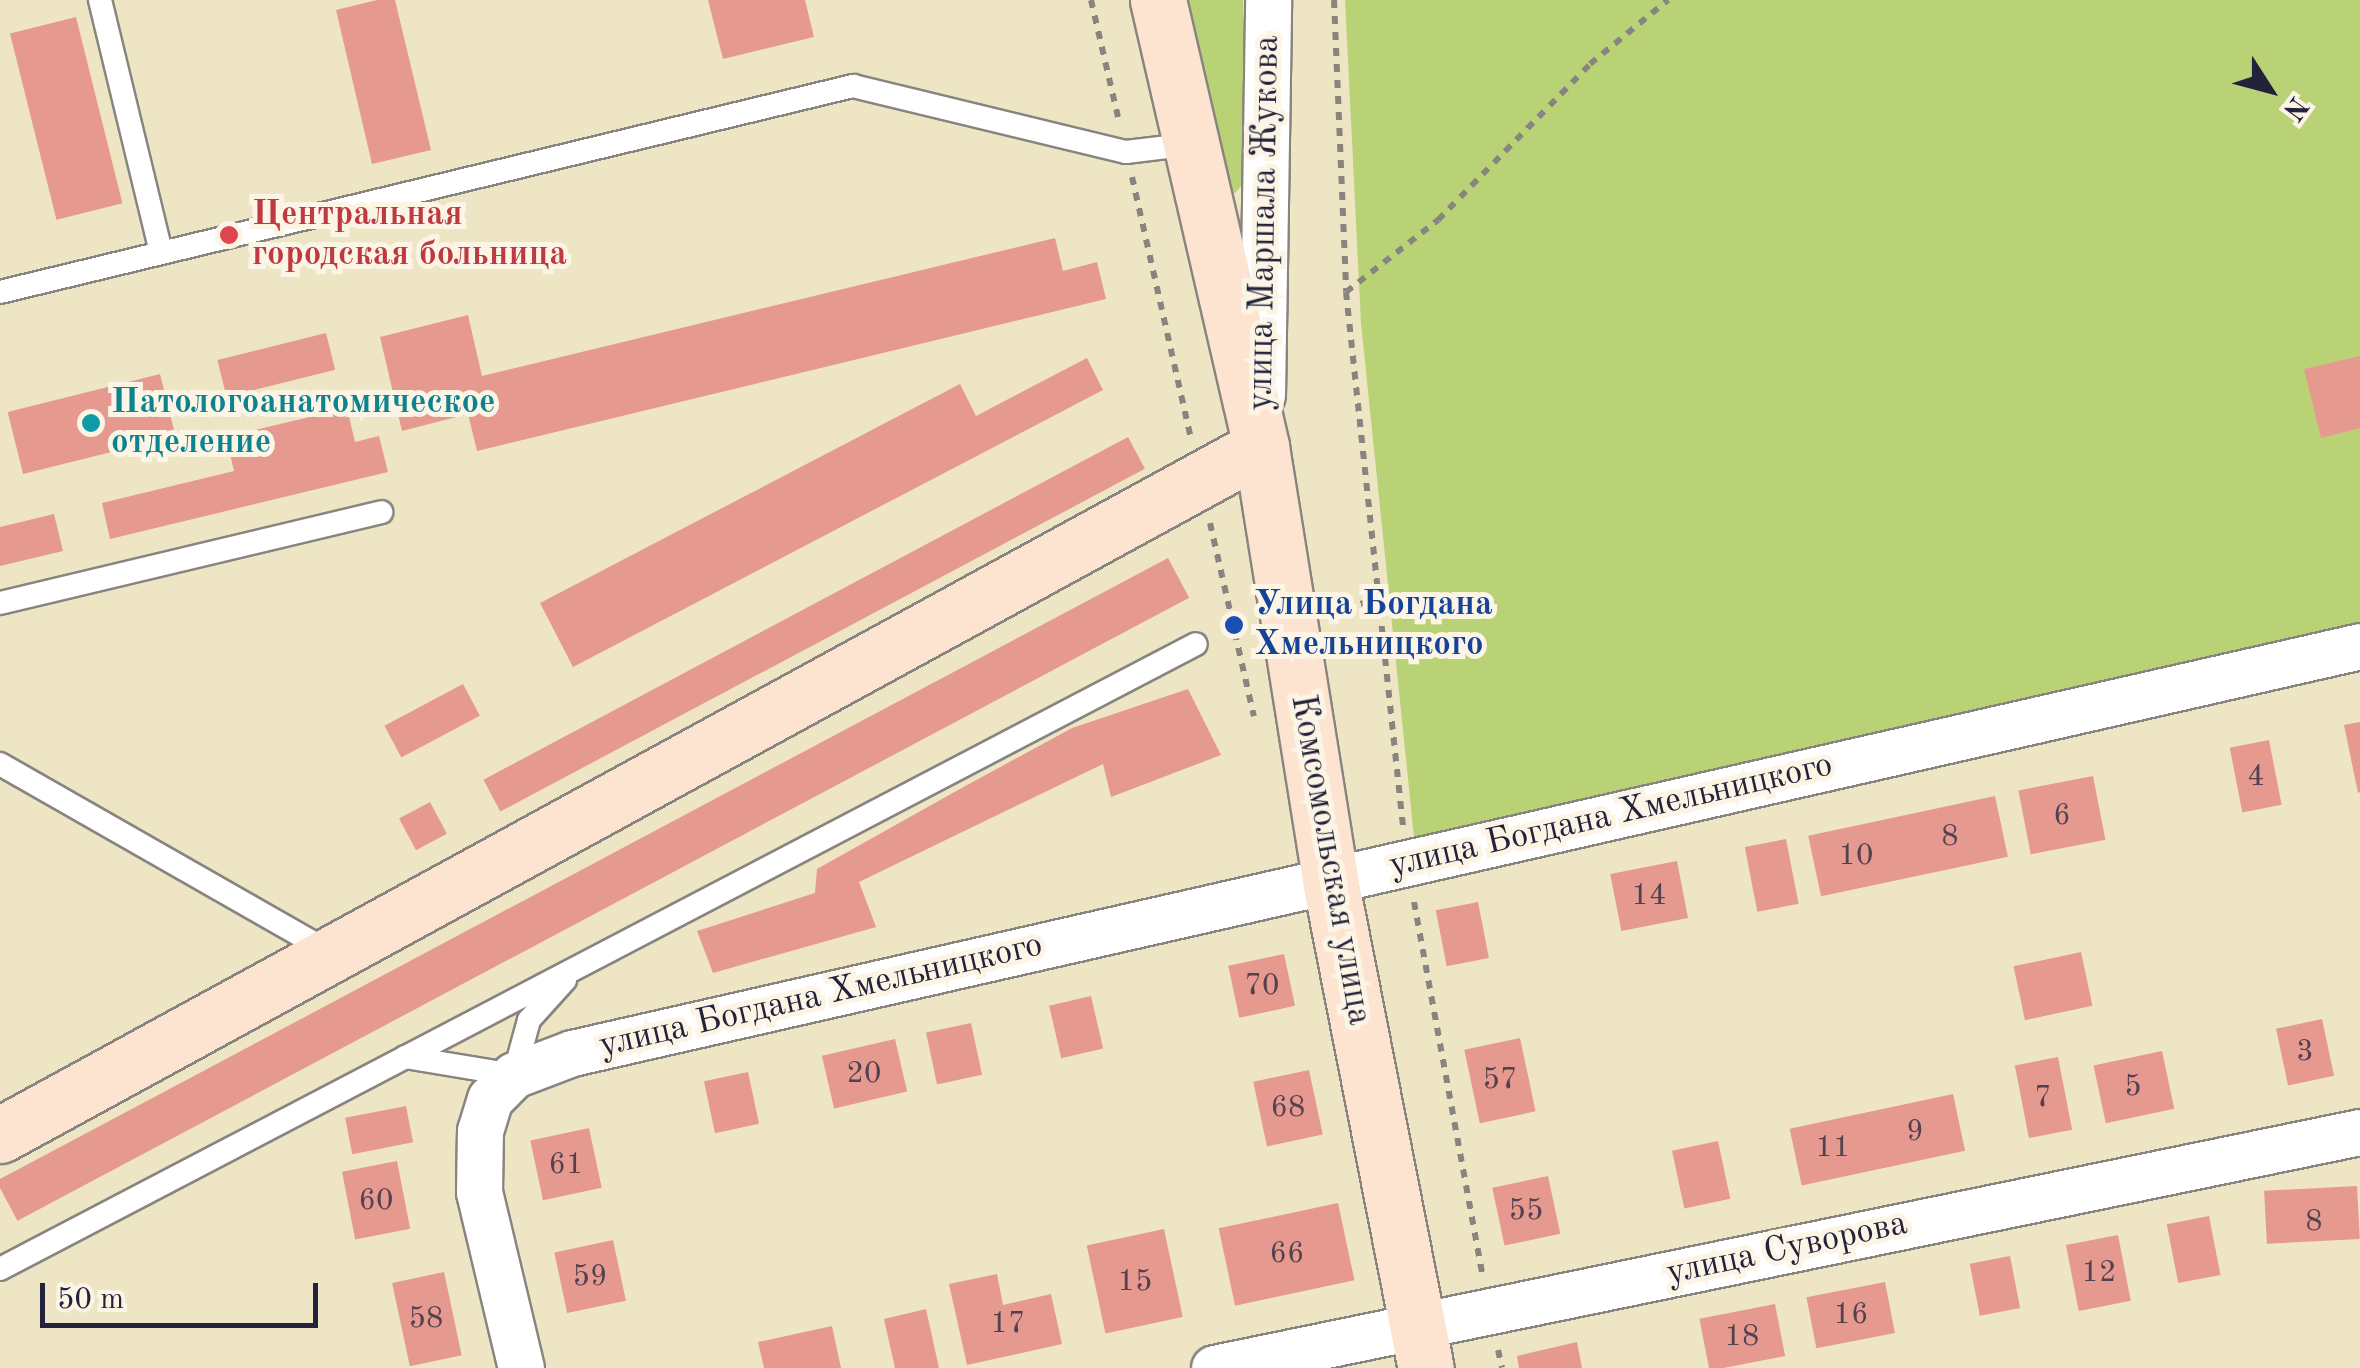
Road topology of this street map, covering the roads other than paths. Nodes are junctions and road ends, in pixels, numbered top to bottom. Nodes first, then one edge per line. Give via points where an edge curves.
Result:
1 (100, 0) edge
2 (1158, 0) edge
3 (1268, 0) edge
4 (1192, 144) junction
5 (161, 253) junction
6 (0, 292) edge
7 (1261, 447) junction
8 (380, 512) dead end
9 (0, 603) edge
10 (1196, 644) dead end
11 (2360, 646) edge
12 (0, 764) edge
13 (1330, 880) junction
14 (332, 954) junction
15 (576, 968) junction
16 (405, 1057) junction
17 (514, 1076) junction
18 (2360, 1132) edge
19 (0, 1135) edge
20 (0, 1268) edge
21 (1421, 1347) edge
22 (521, 1368) edge
23 (1214, 1368) edge

1 - 5 lane
2 - 4 street, Комсомольская улица
3 - 7 street, улица Маршала Жукова
4 - 5 lane via 1126,152 853,86
4 - 7 street, Комсомольская улица
5 - 6 lane
7 - 13 street, Комсомольская улица
7 - 14 street
8 - 9 lane
10 - 15 lane
11 - 13 street, улица Богдана Хмельницкого
12 - 14 lane
13 - 17 street, улица Богдана Хмельницкого via 572,1052
13 - 21 street, Комсомольская улица
14 - 19 street
15 - 16 lane
15 - 17 lane via 529,1020
16 - 17 lane
16 - 20 lane
17 - 22 street via 490,1100 480,1131 479,1192
18 - 21 street, улица Суворова via 1489,1310
21 - 23 street, улица Суворова

